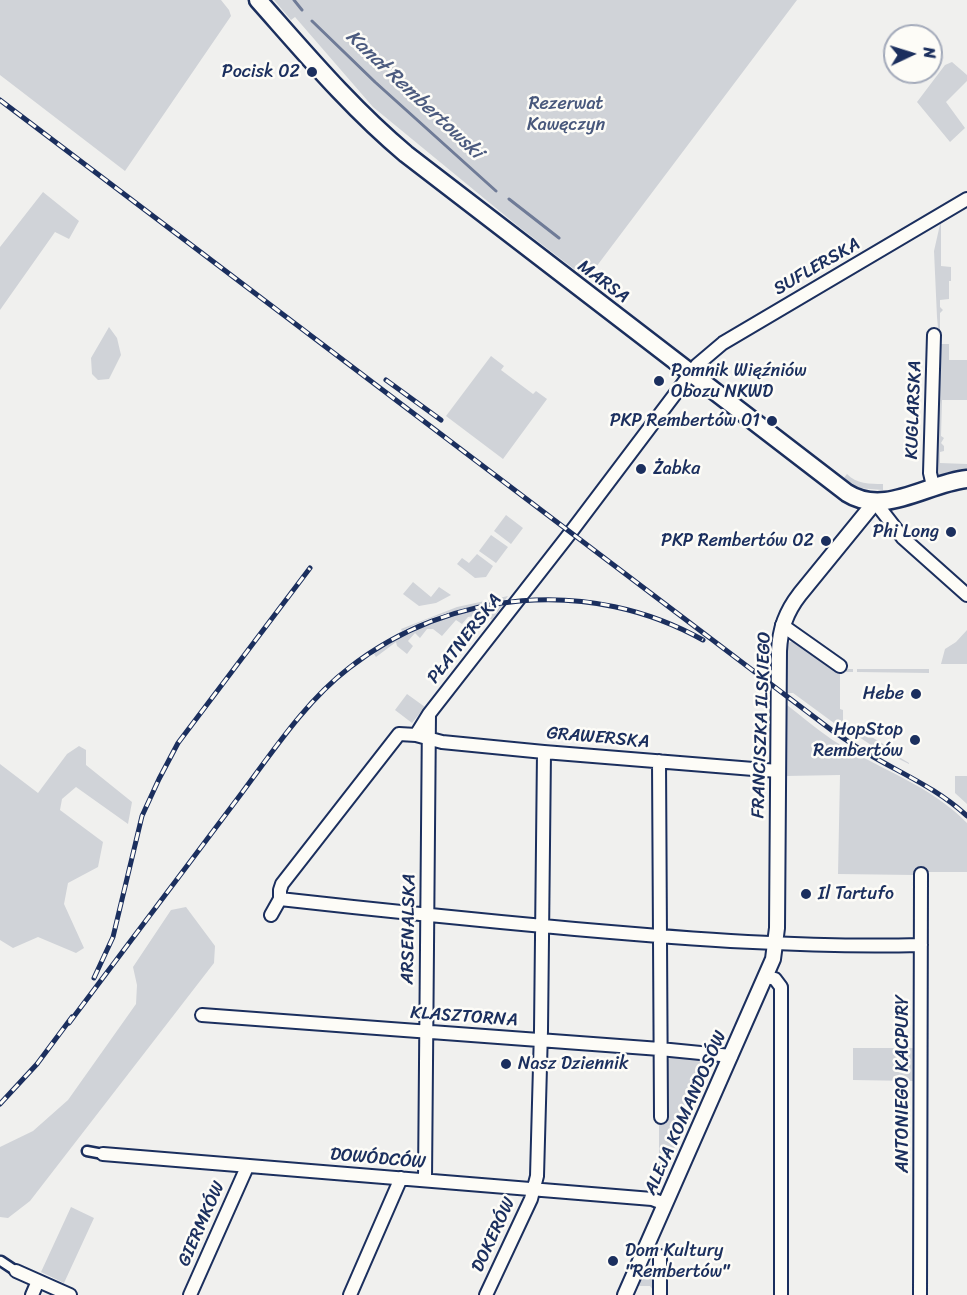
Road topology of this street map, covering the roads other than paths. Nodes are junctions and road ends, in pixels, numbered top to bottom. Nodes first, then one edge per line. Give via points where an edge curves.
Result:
1 (258, 0) edge
2 (967, 200) edge
3 (934, 335) dead end
4 (689, 373) junction
5 (967, 479) edge
6 (933, 486) junction
7 (875, 502) junction
8 (967, 595) edge
9 (782, 625) junction
10 (840, 666) dead end
11 (429, 714) junction
12 (416, 735) junction
13 (430, 740) junction
14 (544, 752) junction
15 (659, 761) junction
16 (778, 771) junction
17 (921, 874) dead end
18 (280, 899) junction
19 (271, 915) dead end
20 (427, 915) junction
21 (542, 926) junction
22 (660, 937) junction
23 (776, 944) junction
24 (921, 945) junction
25 (767, 976) junction
26 (198, 1014) dead end
27 (426, 1032) junction
28 (541, 1041) junction
29 (660, 1049) junction
30 (731, 1056) junction
31 (661, 1117) dead end
32 (87, 1150) dead end
33 (103, 1154) joint
34 (247, 1167) junction
35 (401, 1178) junction
36 (425, 1180) junction
37 (534, 1189) junction
38 (665, 1204) junction
39 (660, 1256) dead end
40 (1, 1261) edge
41 (16, 1271) joint
42 (38, 1281) junction
43 (32, 1295) edge
44 (70, 1295) edge
45 (190, 1295) edge
46 (350, 1295) edge
47 (486, 1295) edge
48 (625, 1295) edge
49 (660, 1295) edge
50 (781, 1295) edge
51 (920, 1295) edge

1 - 4 main road, MARSA via 380,132
2 - 4 street, SUFLERSKA via 723,343
3 - 6 street, KUGLARSKA via 930,471
4 - 7 main road, MARSA via 847,493
4 - 11 street, PŁATNERSKA
5 - 6 main road, MARSA
6 - 7 main road, MARSA via 898,499
7 - 8 street via 903,538
7 - 9 street, FRANCISZKA ILSKIEGO via 789,608
9 - 10 street
9 - 16 street, FRANCISZKA ILSKIEGO
11 - 12 street, PŁATNERSKA
11 - 13 street, ARSENALSKA
12 - 13 street, GRAWERSKA
12 - 18 street via 397,735 282,884
13 - 14 street, GRAWERSKA
13 - 20 street, ARSENALSKA
14 - 15 street, GRAWERSKA
14 - 21 street, DOKERÓW
15 - 16 street, GRAWERSKA
15 - 22 street
16 - 23 street, FRANCISZKA ILSKIEGO
17 - 24 street, ANTONIEGO KACPURY
18 - 19 street
18 - 20 street
20 - 21 street
20 - 27 street, ARSENALSKA
21 - 22 street
21 - 28 street, DOKERÓW
22 - 23 street
22 - 29 street
23 - 24 street
23 - 25 street, ALEJA KOMANDOSÓW
24 - 51 street, ANTONIEGO KACPURY
25 - 30 street, ALEJA KOMANDOSÓW
25 - 50 street via 781,987
26 - 27 street, KLASZTORNA
27 - 28 street, KLASZTORNA
27 - 36 street, ARSENALSKA
28 - 29 street, KLASZTORNA
28 - 37 street, DOKERÓW
29 - 30 street, KLASZTORNA
29 - 31 street
30 - 38 street, ALEJA KOMANDOSÓW
32 - 33 street, DOWÓDCÓW
33 - 34 street, DOWÓDCÓW
34 - 35 street, DOWÓDCÓW
34 - 45 street, GIERMKÓW
35 - 36 street, DOWÓDCÓW
35 - 46 street
36 - 37 street, DOWÓDCÓW
37 - 38 street, DOWÓDCÓW via 652,1198
37 - 47 street, DOKERÓW
38 - 48 street, ALEJA KOMANDOSÓW
39 - 49 street
40 - 41 street
41 - 42 street
42 - 43 street
42 - 44 street

